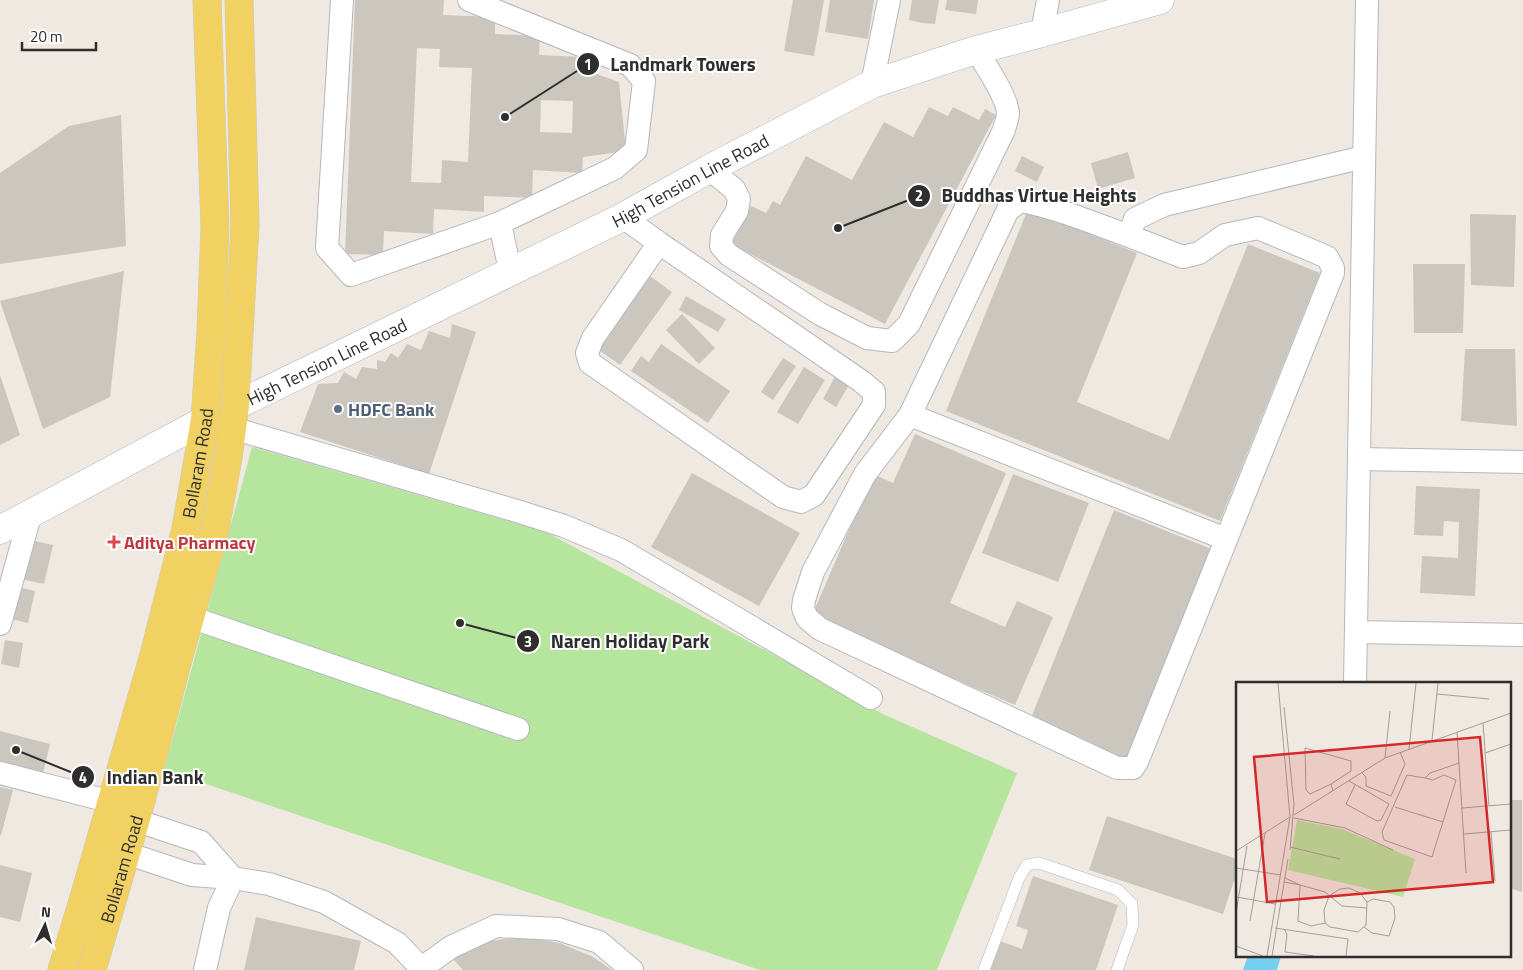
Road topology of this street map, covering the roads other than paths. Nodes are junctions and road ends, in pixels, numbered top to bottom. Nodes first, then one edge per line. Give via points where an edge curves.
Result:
1 (208, 0) edge
2 (239, 0) edge
3 (342, 0) edge
4 (469, 0) edge
5 (889, 0) edge
6 (1048, 0) edge
7 (1160, 0) edge
8 (1367, 0) edge
9 (1042, 33) junction
10 (976, 50) junction
11 (872, 84) junction
12 (1364, 157) junction
13 (709, 169) junction
14 (623, 217) junction
15 (500, 223) junction
16 (1129, 236) junction
17 (659, 243) junction
18 (510, 271) junction
19 (910, 415) junction
20 (234, 417) junction
21 (205, 420) junction
22 (1359, 460) junction
23 (1523, 462) edge
24 (31, 512) junction
25 (0, 530) edge
26 (1226, 539) junction
27 (190, 617) junction
28 (0, 624) edge
29 (1356, 632) junction
30 (1523, 636) edge
31 (1355, 682) edge
32 (871, 698) dead end
33 (518, 728) dead end
34 (0, 773) edge
35 (112, 802) junction
36 (135, 820) junction
37 (126, 853) junction
38 (233, 878) junction
39 (421, 969) edge
40 (62, 970) edge
41 (92, 970) edge
42 (205, 970) edge
43 (632, 970) edge
44 (984, 970) edge
45 (1116, 970) edge

1 - 21 main road, Bollaram Road via 215,227
2 - 20 main road, Bollaram Road via 245,225
3 - 15 street via 328,248 351,275
4 - 15 street via 630,64 644,81 636,150 614,168
5 - 11 street
6 - 9 street
7 - 9 main road, High Tension Line Road
8 - 12 street
9 - 10 main road, High Tension Line Road
10 - 11 main road, High Tension Line Road
10 - 13 street via 1004,100 1008,113 1004,132 909,324 892,341 867,338 828,318 729,255 721,246 722,235 737,212 739,199 734,189
11 - 13 main road, High Tension Line Road
12 - 16 street via 1164,205 1135,219
12 - 22 street
13 - 14 main road, High Tension Line Road
14 - 17 street
14 - 18 main road, High Tension Line Road
15 - 18 street
16 - 19 street via 1037,204 1021,201 1008,210
16 - 26 street via 1183,257 1199,253 1226,234 1258,228 1327,257 1333,268
17 - 17 street via 874,392 874,405 814,495 801,502 782,498 590,363 587,353 593,338
18 - 20 main road, High Tension Line Road
19 - 26 street
19 - 26 street via 865,474 813,572 804,600 807,618 820,629 1117,768 1133,768 1137,762
20 - 27 main road, Bollaram Road via 214,534
20 - 32 street via 564,526 621,550
21 - 24 main road
21 - 35 main road, Bollaram Road via 186,528
22 - 23 street
22 - 29 street
24 - 25 main road
24 - 28 street
27 - 33 street
27 - 36 main road, Bollaram Road
29 - 30 street
29 - 31 street
34 - 35 street
35 - 40 main road, Bollaram Road
36 - 37 main road, Bollaram Road
36 - 38 street via 201,842
37 - 38 street via 192,875
37 - 41 main road, Bollaram Road
38 - 39 street via 269,884 324,902 397,943
38 - 42 street via 219,908
39 - 43 street via 451,947 496,926 558,929 599,942
44 - 45 lane via 1019,878 1027,865 1039,863 1118,890 1132,904 1133,925

